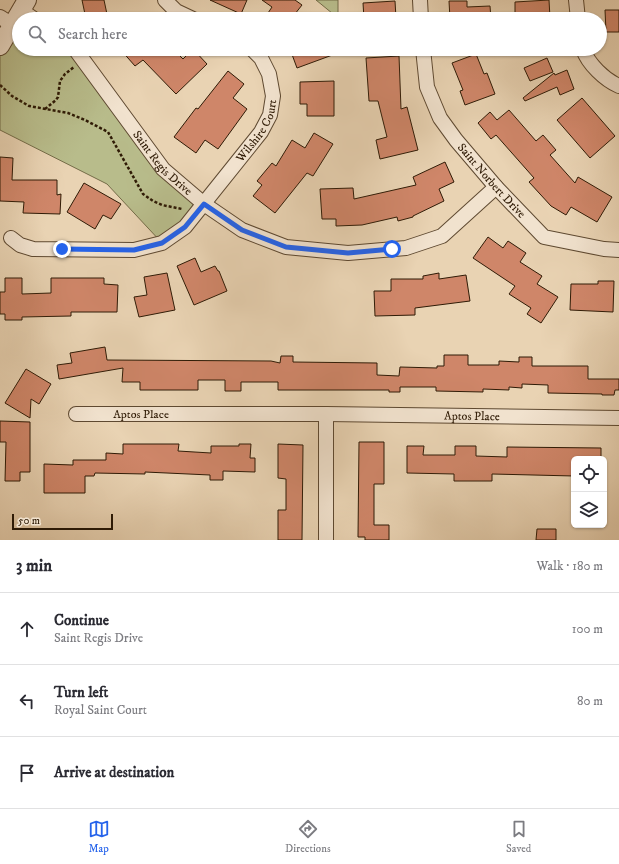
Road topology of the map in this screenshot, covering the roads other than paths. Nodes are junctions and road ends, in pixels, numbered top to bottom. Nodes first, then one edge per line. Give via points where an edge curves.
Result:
1 (165, 0) edge
2 (420, 0) edge
3 (576, 0) edge
4 (178, 12) edge
5 (421, 12) edge
6 (577, 12) edge
7 (12, 26) edge
8 (0, 46) edge
9 (80, 56) edge
10 (259, 56) edge
11 (424, 56) edge
12 (587, 56) edge
13 (619, 86) edge
14 (496, 188) junction
15 (204, 204) junction
16 (11, 238) dead end
17 (619, 250) edge
18 (76, 414) dead end
19 (326, 414) junction
20 (619, 418) edge
21 (326, 540) edge

1 - 4 street
2 - 5 street
3 - 6 street
7 - 8 street
9 - 15 street, Saint Regis Drive via 163,169
10 - 15 street, Wilshire Court via 269,74 273,96 270,115 261,132
11 - 14 street, Saint Norbert Drive via 427,87 440,118
12 - 13 street via 599,72 611,83
14 - 15 street, Saint Regis Drive via 442,236 406,248 348,253 286,247 242,230
14 - 17 street, Saint Norbert Drive via 544,237 604,250
15 - 16 street, Wilshire Court via 185,227 162,243 134,250 33,249 20,245
18 - 19 street, Aptos Place
19 - 20 street, Aptos Place
19 - 21 street

